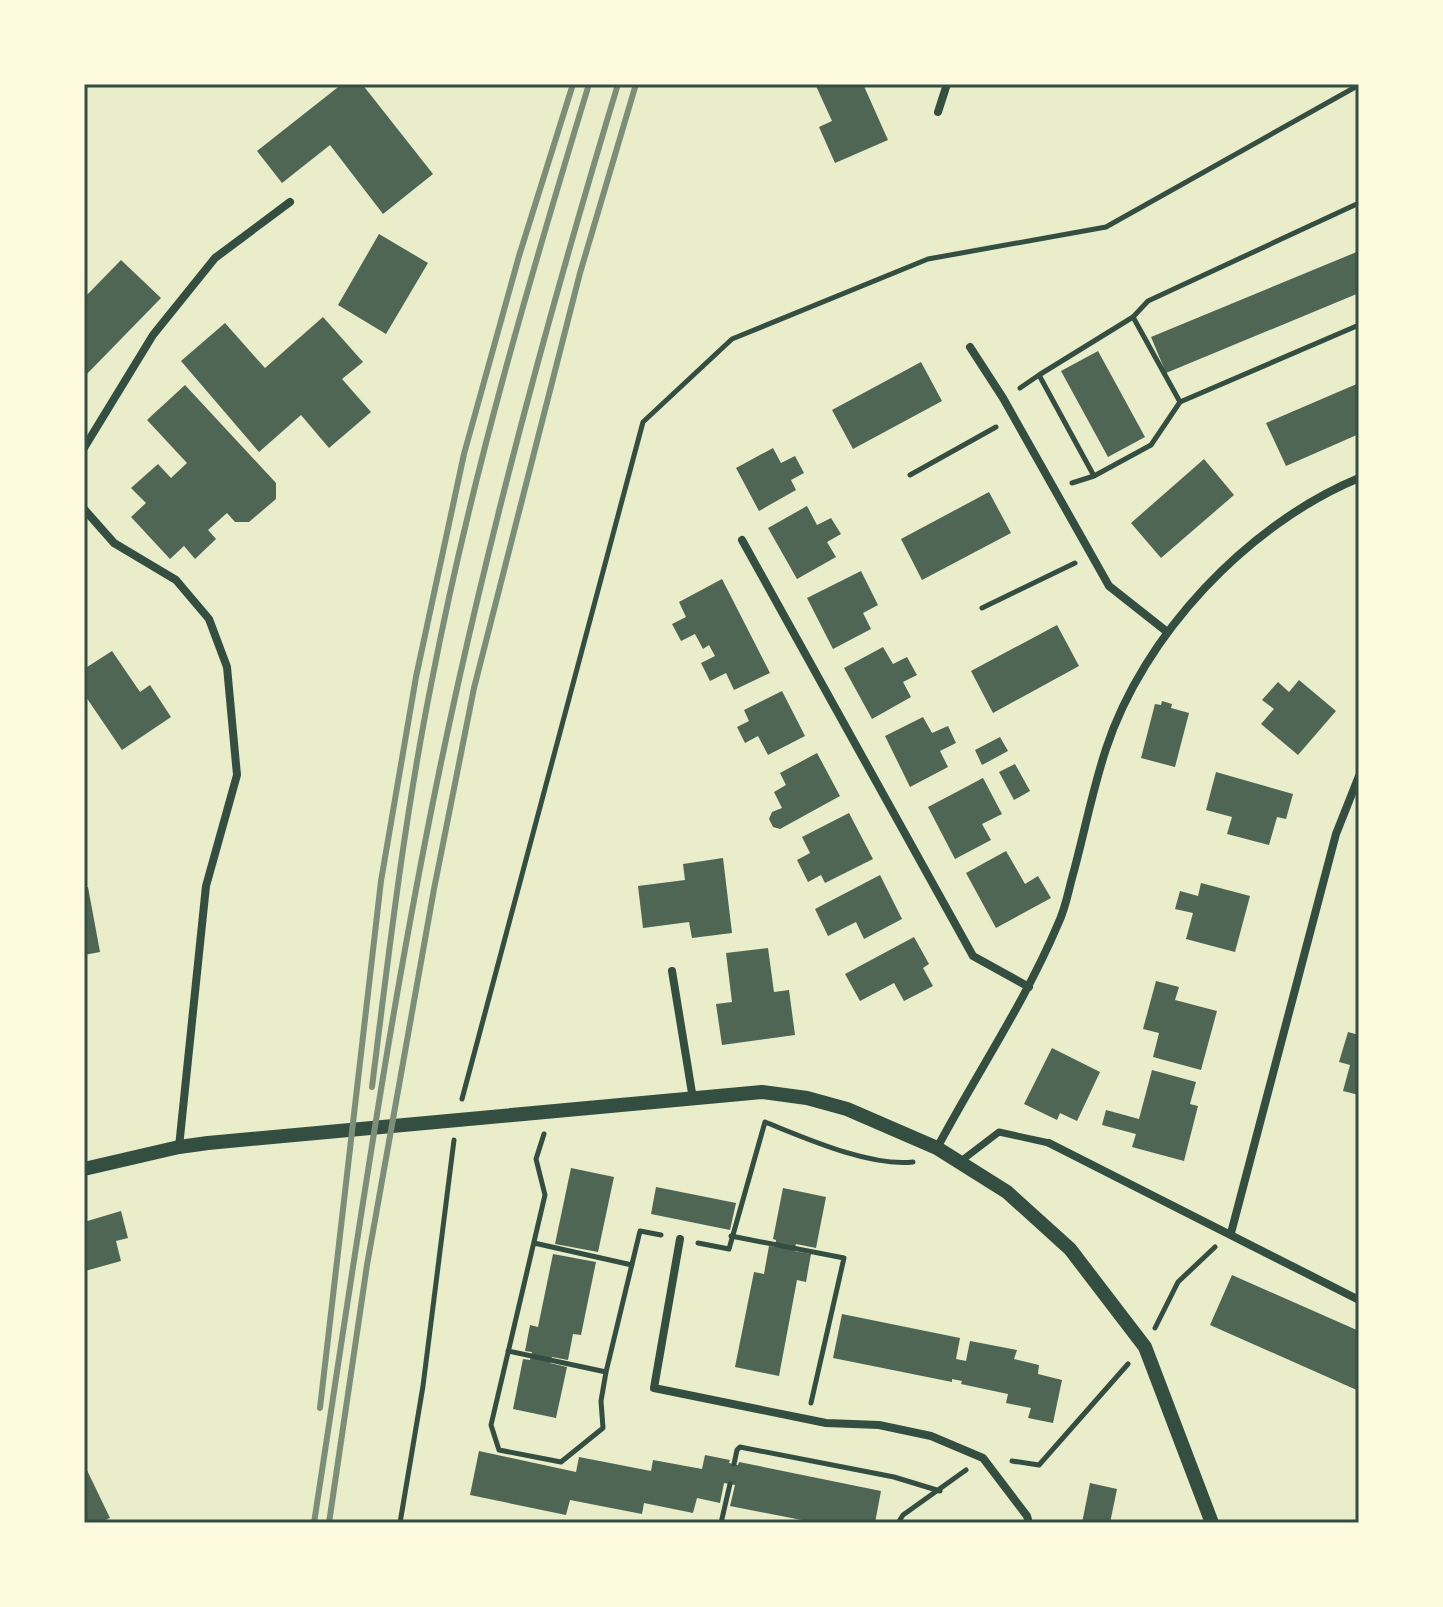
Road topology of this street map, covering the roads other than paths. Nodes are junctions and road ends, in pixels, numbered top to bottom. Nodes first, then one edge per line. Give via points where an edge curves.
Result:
1 (947, 84) edge
2 (938, 112) dead end
3 (290, 202) dead end
4 (970, 347) dead end
5 (84, 448) edge
6 (1359, 478) edge
7 (84, 509) edge
8 (742, 540) dead end
9 (1166, 631) junction
10 (1359, 776) edge
11 (672, 971) dead end
12 (1029, 987) junction
13 (693, 1099) junction
14 (1049, 1143) joint
15 (179, 1147) junction
16 (937, 1148) junction
17 (961, 1161) junction
18 (84, 1169) edge
19 (1231, 1233) junction
20 (680, 1239) road end
21 (1359, 1300) edge
22 (1029, 1523) edge
23 (1212, 1523) edge

1 - 2 street
3 - 5 street via 215,258 153,335
4 - 9 street via 1109,586
6 - 9 street via 1313,501 1247,548
7 - 15 street via 114,543 176,580 209,619 227,667 237,775 206,886
8 - 12 street via 973,956
9 - 12 street via 1138,675 1106,748 1060,921
10 - 19 street via 1336,834
11 - 13 street
12 - 16 street
13 - 15 street
13 - 16 street via 762,1092 807,1098 847,1109
14 - 17 street via 999,1132
14 - 19 street
15 - 18 street
16 - 17 street
17 - 23 street via 1007,1192 1070,1249 1145,1347
19 - 21 street
20 - 22 street via 654,1388 826,1423 879,1425 931,1436 983,1458

